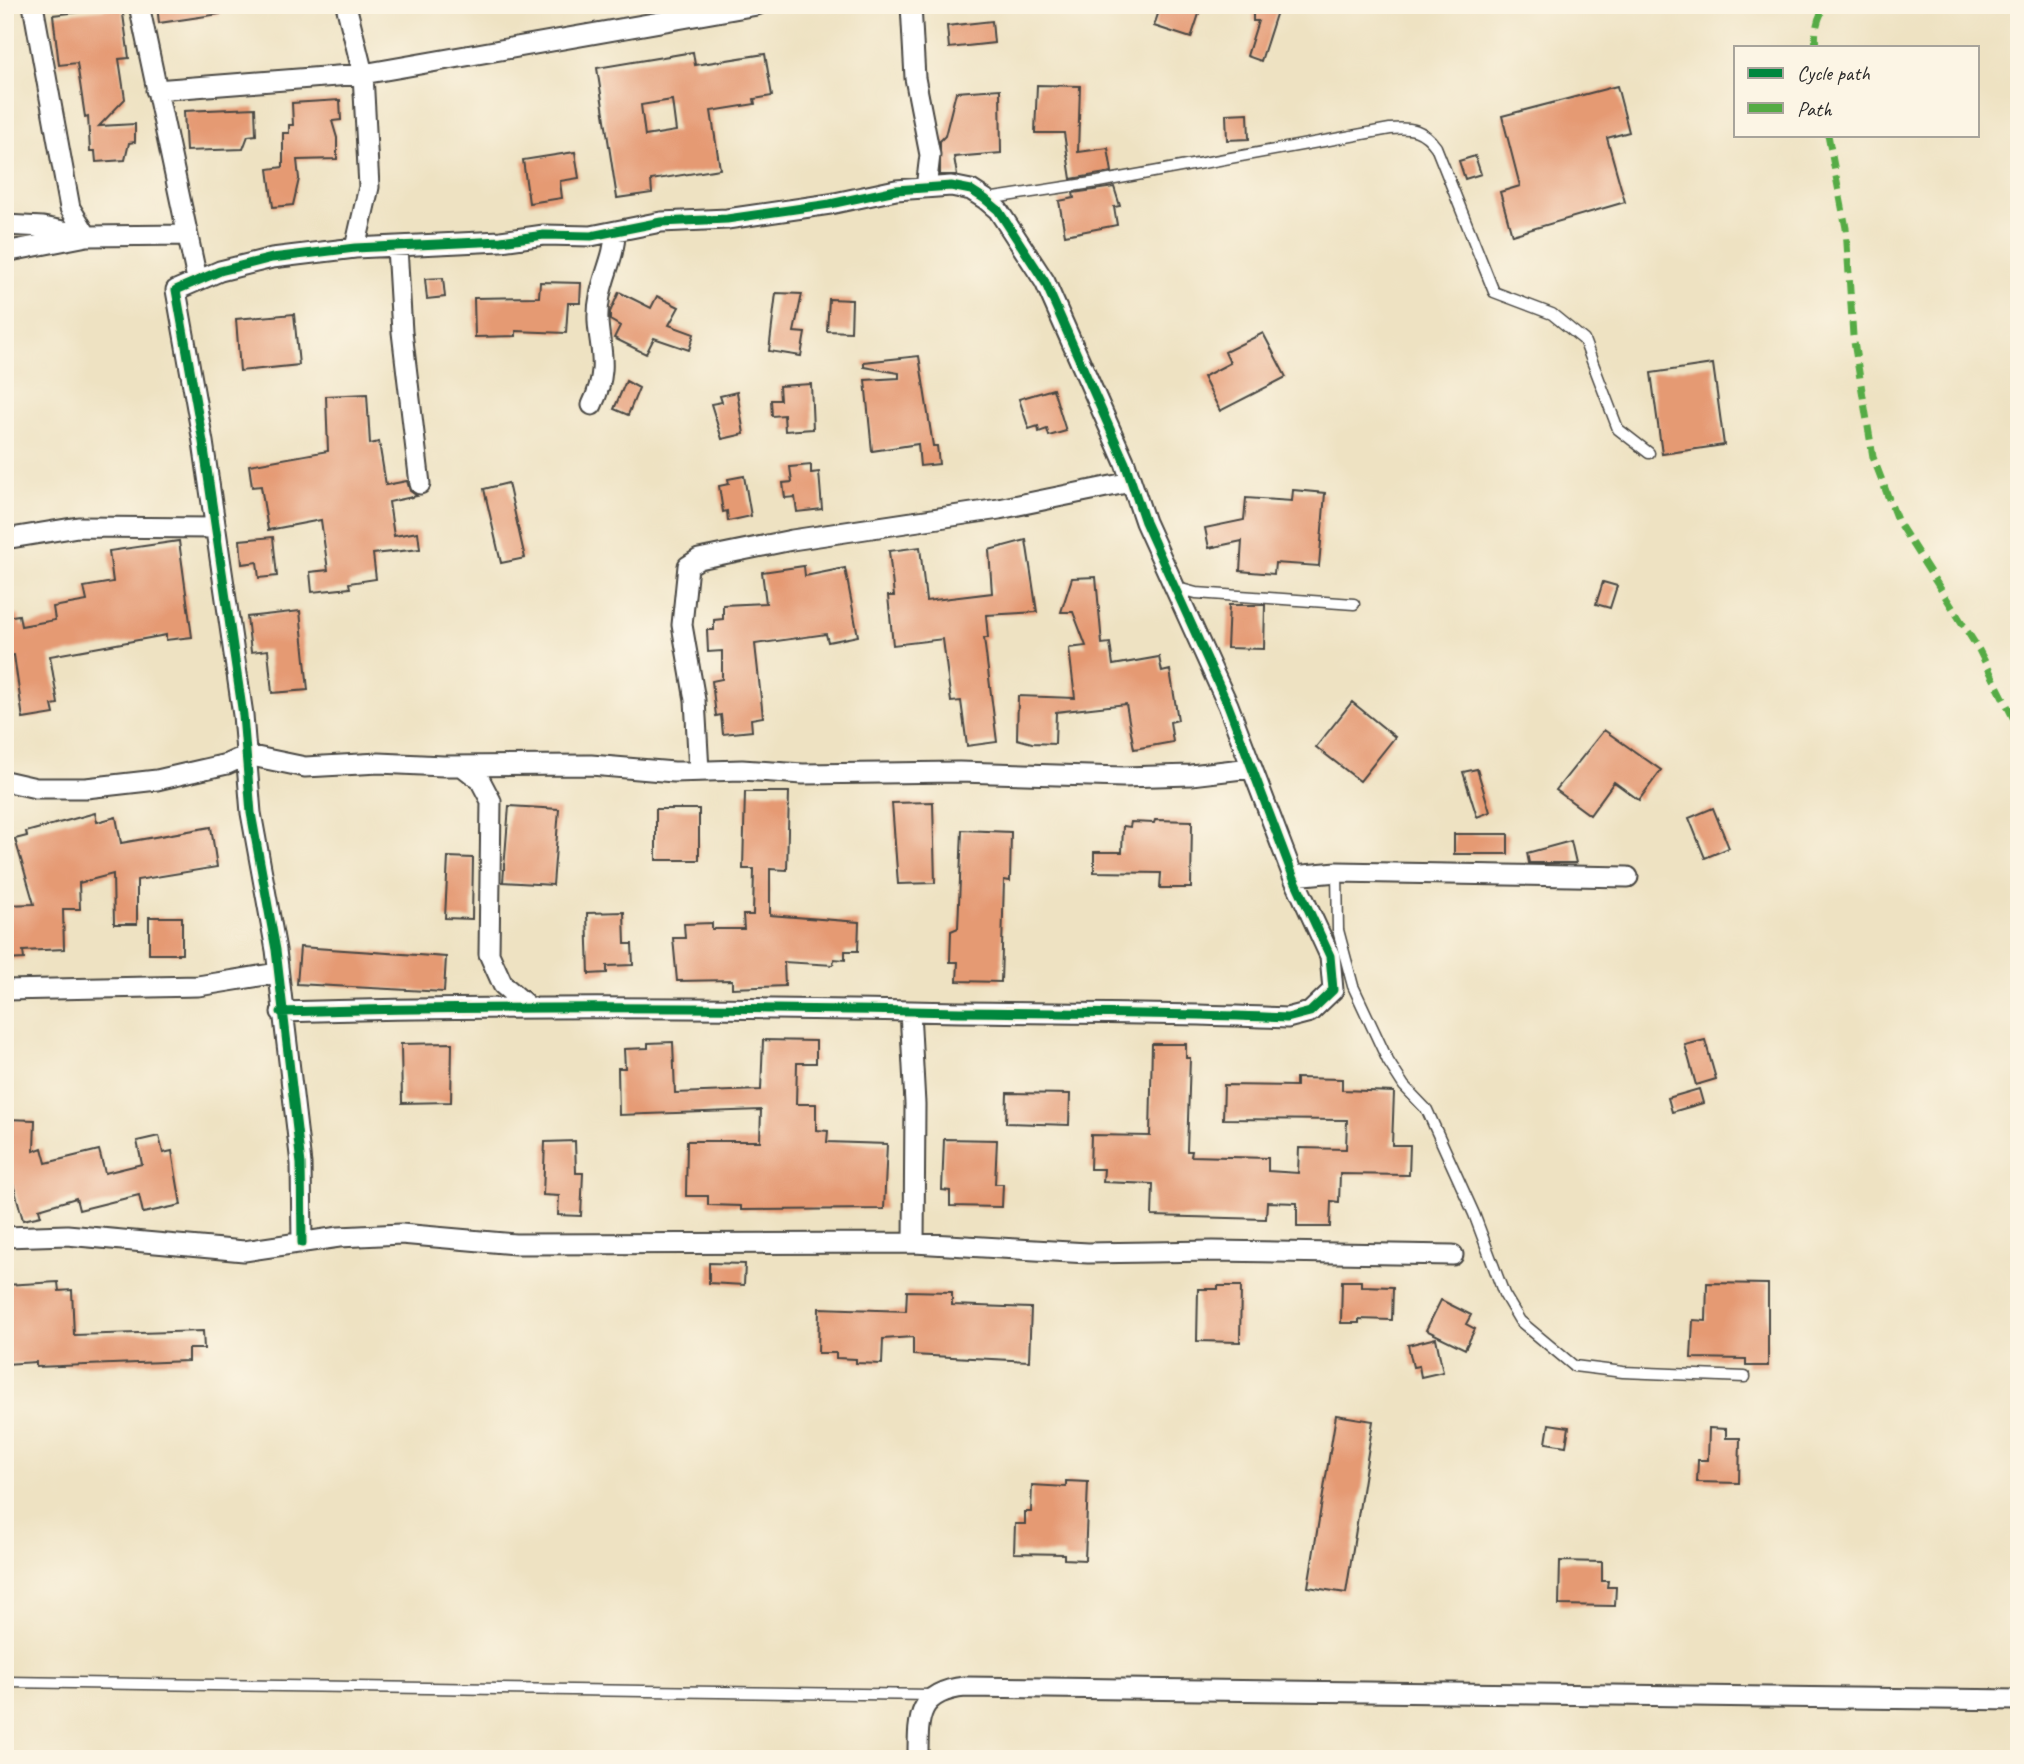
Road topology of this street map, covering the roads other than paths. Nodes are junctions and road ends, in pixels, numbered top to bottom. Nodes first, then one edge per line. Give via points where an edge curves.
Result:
1 (33, 5) edge
2 (139, 5) edge
3 (346, 5) edge
4 (757, 5) edge
5 (911, 5) edge
6 (363, 74) junction
7 (156, 90) junction
8 (926, 188) junction
9 (985, 199) junction
10 (5, 225) edge
11 (615, 232) junction
12 (187, 235) junction
13 (86, 236) junction
14 (397, 247) junction
15 (355, 248) junction
16 (5, 252) edge
17 (197, 279) junction
18 (592, 405) dead end
19 (1649, 453) dead end
20 (1131, 482) junction
21 (420, 484) dead end
22 (215, 528) junction
23 (5, 539) edge
24 (1173, 587) junction
25 (1354, 604) dead end
26 (247, 755) junction
27 (462, 766) junction
28 (1251, 768) junction
29 (699, 771) junction
30 (5, 781) edge
31 (1337, 872) junction
32 (1293, 876) junction
33 (1628, 877) dead end
34 (278, 973) junction
35 (5, 990) edge
36 (530, 1008) junction
37 (910, 1011) junction
38 (281, 1012) junction
39 (5, 1237) edge
40 (302, 1243) junction
41 (914, 1243) junction
42 (1453, 1255) dead end
43 (1745, 1377) dead end
44 (5, 1682) edge
45 (933, 1695) junction
46 (2019, 1699) edge
47 (918, 1759) edge

1 - 13 street via 71,208
2 - 7 street
3 - 6 street
4 - 6 street
5 - 8 street via 915,78 930,155
6 - 7 street
6 - 15 street via 369,187
7 - 12 street
8 - 9 street via 951,186
8 - 11 street
9 - 19 lane via 1409,127 1422,132 1436,147 1494,292 1552,314 1584,340 1618,429
9 - 20 street via 998,211 1045,282
10 - 13 street
11 - 14 street
11 - 18 street via 615,252 600,296 603,378
12 - 13 street
12 - 17 street
13 - 16 street
14 - 15 street
14 - 21 street
15 - 17 street via 272,258
17 - 22 street via 176,290
20 - 24 street
20 - 29 street via 999,509 792,540 699,559 688,566 682,625 695,700
22 - 23 street via 78,527
22 - 26 street
24 - 25 lane via 1196,593
24 - 28 street via 1228,705
26 - 27 street via 305,767 379,762
26 - 30 street via 227,764 157,779 86,788 36,788
26 - 34 street via 251,813
27 - 29 street via 592,765
27 - 36 street via 480,780 491,801 489,954 503,985
28 - 29 street via 1123,776
28 - 32 street
31 - 32 street
31 - 33 street
31 - 43 lane via 1338,930 1358,998 1388,1061 1427,1110 1504,1294 1520,1321 1574,1366
32 - 37 street via 1333,972 1333,990 1310,1012 1287,1017
34 - 35 street via 198,986
34 - 38 street
36 - 37 street
36 - 38 street
37 - 41 street
38 - 40 street via 301,1164
39 - 40 street via 67,1235 244,1251
40 - 41 street via 401,1234 514,1244
41 - 42 street via 1088,1253
44 - 45 lane
45 - 46 street via 965,1687
45 - 47 street via 918,1721

